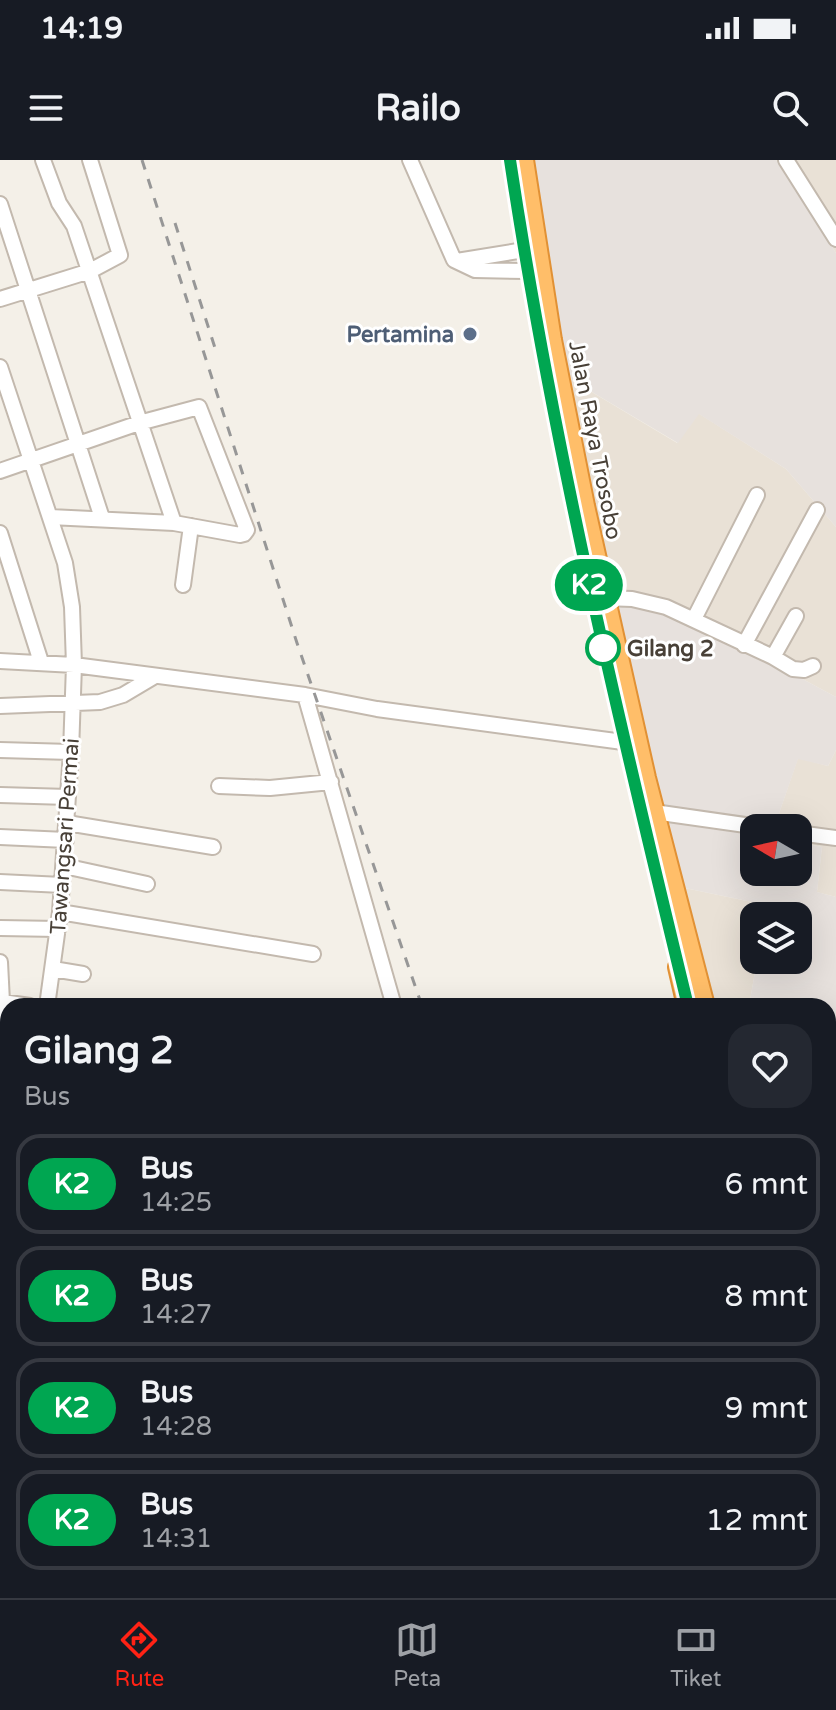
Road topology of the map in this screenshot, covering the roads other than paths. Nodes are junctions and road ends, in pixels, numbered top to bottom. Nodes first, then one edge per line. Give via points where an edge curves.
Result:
1 (43, 160) edge
2 (90, 160) edge
3 (410, 160) edge
4 (510, 160) edge
5 (523, 160) edge
6 (786, 160) edge
7 (0, 204) edge
8 (836, 239) edge
9 (525, 260) junction
10 (456, 262) junction
11 (90, 271) junction
12 (28, 290) junction
13 (0, 299) edge
14 (0, 367) edge
15 (139, 423) junction
16 (79, 444) junction
17 (31, 460) junction
18 (0, 471) edge
19 (757, 495) dead end
20 (817, 510) dead end
21 (50, 517) junction
22 (67, 517) junction
23 (102, 518) junction
24 (174, 523) junction
25 (191, 526) junction
26 (0, 533) edge
27 (65, 563) junction
28 (183, 585) dead end
29 (604, 598) junction
30 (796, 616) dead end
31 (694, 619) junction
32 (744, 645) junction
33 (773, 657) junction
34 (0, 661) edge
35 (41, 662) junction
36 (74, 665) junction
37 (813, 666) dead end
38 (155, 676) junction
39 (305, 695) junction
40 (73, 704) junction
41 (0, 706) edge
42 (623, 742) junction
43 (0, 750) edge
44 (71, 752) junction
45 (331, 782) junction
46 (219, 786) dead end
47 (0, 795) edge
48 (68, 797) junction
49 (654, 812) junction
50 (67, 823) junction
51 (740, 824) edge
52 (812, 835) edge
53 (0, 837) edge
54 (836, 838) edge
55 (66, 840) junction
56 (213, 847) dead end
57 (64, 866) junction
58 (0, 882) edge
59 (147, 884) dead end
60 (62, 885) junction
61 (60, 912) junction
62 (0, 928) edge
63 (58, 929) junction
64 (313, 954) dead end
65 (0, 962) edge
66 (53, 969) junction
67 (83, 974) dead end
68 (2, 998) edge
69 (48, 998) edge
70 (392, 998) edge
71 (686, 998) edge
72 (702, 998) edge

1 - 11 street
2 - 11 street via 120,253
3 - 10 street
4 - 9 highway, Jalan Raya Trosobo
5 - 29 highway, Jalan Raya Trosobo via 551,340
6 - 8 street
7 - 12 street
9 - 10 street
9 - 10 street via 475,270
9 - 42 highway, Jalan Raya Trosobo
11 - 12 street
11 - 15 street
12 - 13 street
12 - 16 street
14 - 17 street
15 - 16 street
15 - 24 street
15 - 25 street via 201,408 247,530 240,535
16 - 17 street
16 - 23 street
17 - 18 street
17 - 21 street
19 - 31 street
20 - 32 street
21 - 22 street
21 - 27 street
22 - 23 street
22 - 27 street
23 - 24 street
24 - 25 street
25 - 28 street
26 - 35 street
27 - 36 street, Tawangsari Permai
29 - 31 street via 647,601
29 - 49 highway, Jalan Raya Trosobo
30 - 33 street
31 - 32 street
32 - 33 street
33 - 37 street via 793,669
34 - 35 street
35 - 36 street
36 - 38 street
36 - 40 street, Tawangsari Permai
38 - 39 street
38 - 40 street via 116,698
39 - 42 street
39 - 45 street
40 - 41 street
40 - 44 street, Tawangsari Permai
42 - 71 highway, Jalan Raya Trosobo
43 - 44 street
44 - 48 street, Tawangsari Permai
45 - 46 street
45 - 70 street
47 - 48 street
48 - 50 street, Tawangsari Permai
49 - 51 street
49 - 72 highway, Jalan Raya Trosobo
50 - 55 street, Tawangsari Permai
50 - 56 street
52 - 54 street
53 - 55 street
55 - 57 street, Tawangsari Permai
57 - 59 street
57 - 60 street, Tawangsari Permai
58 - 60 street
60 - 61 street, Tawangsari Permai
61 - 63 street, Tawangsari Permai
61 - 64 street
62 - 63 street
63 - 66 street, Tawangsari Permai
65 - 68 street
66 - 67 street
66 - 69 street, Tawangsari Permai

